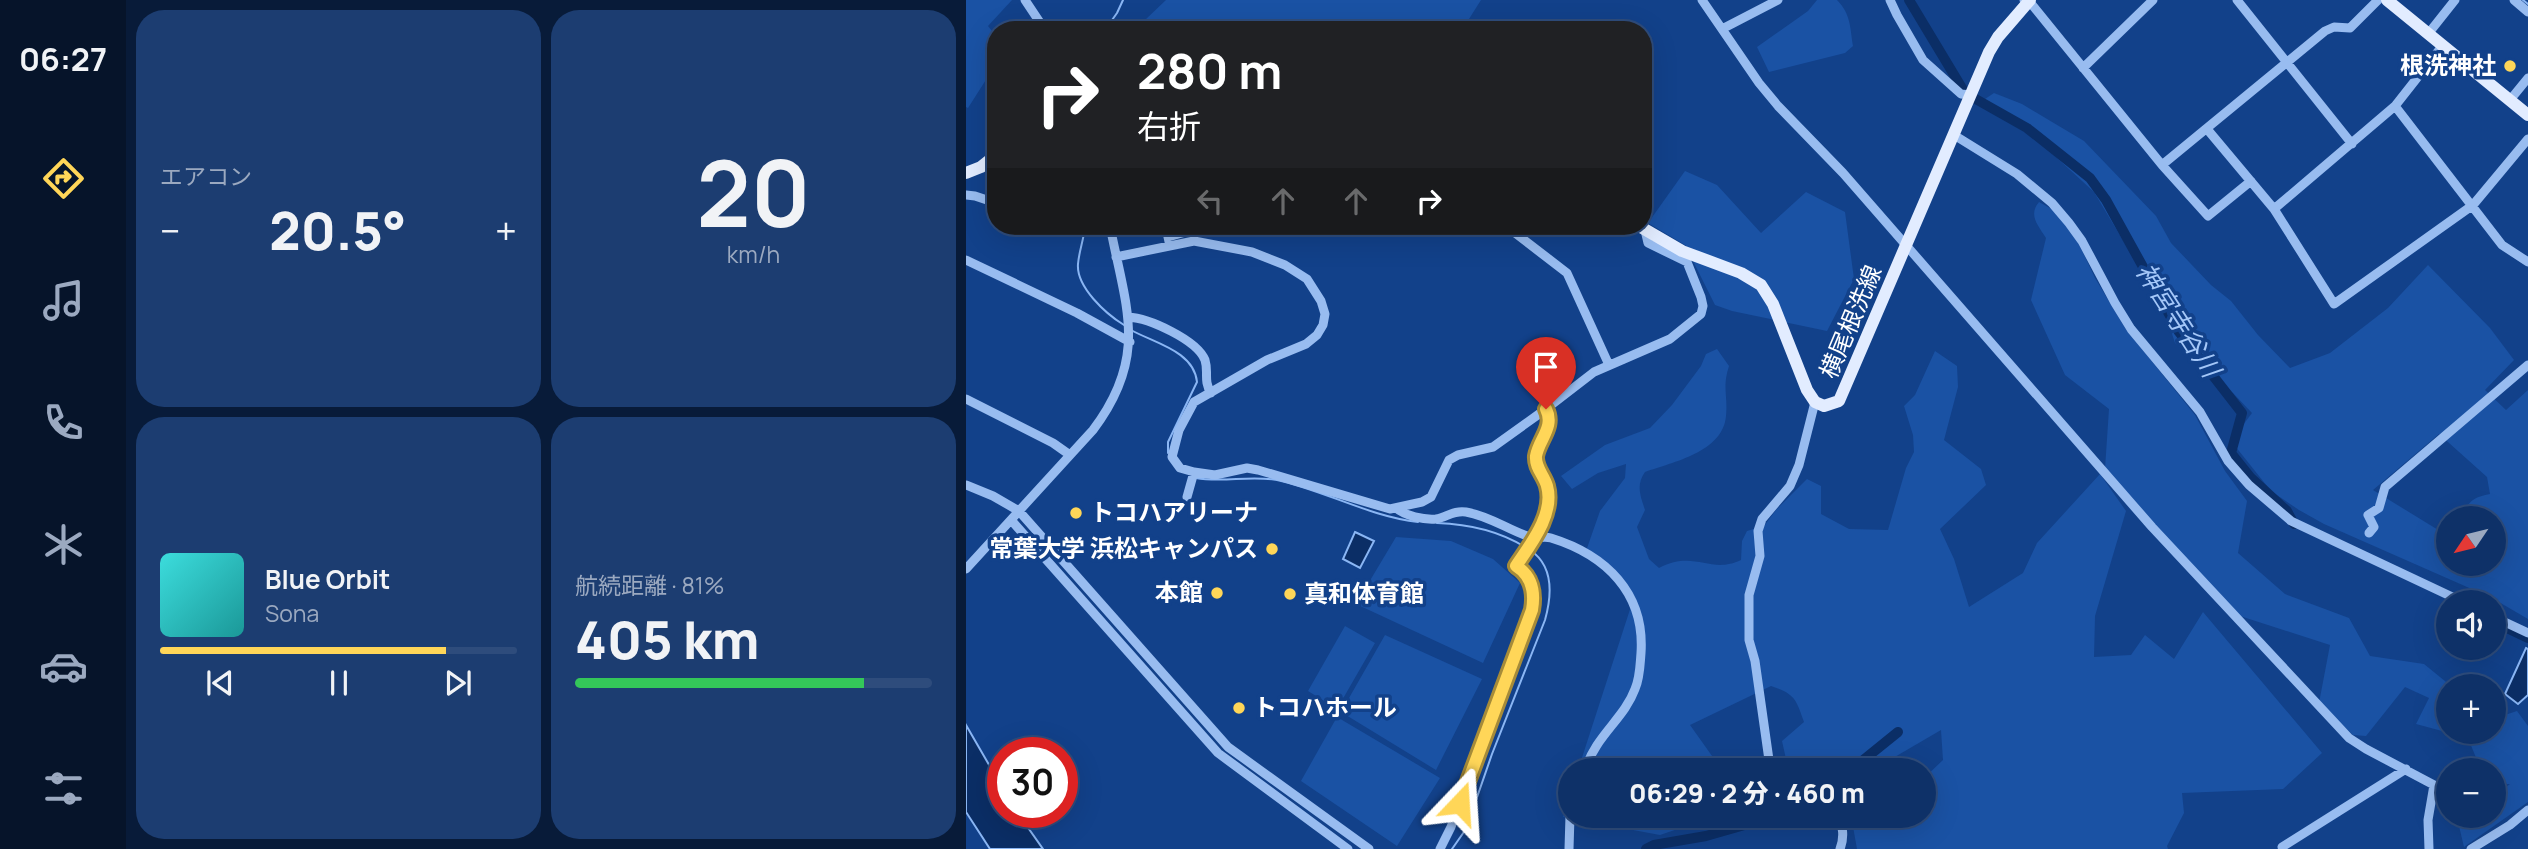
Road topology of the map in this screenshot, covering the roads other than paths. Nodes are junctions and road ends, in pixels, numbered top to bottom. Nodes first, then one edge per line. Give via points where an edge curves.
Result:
1 (1025, 0) edge
2 (1702, 0) edge
3 (1779, 0) edge
4 (1890, 0) edge
5 (2027, 0) edge
6 (2153, 0) edge
7 (2237, 0) edge
8 (2378, 0) edge
9 (2387, 0) edge
10 (2455, 0) edge
11 (2514, 0) edge
12 (2528, 12) edge
13 (1039, 21) edge
14 (1722, 29) junction
15 (2428, 34) junction
16 (2443, 45) junction
17 (2287, 62) junction
18 (2083, 68) junction
19 (2528, 78) edge
20 (1971, 95) junction
21 (2510, 100) junction
22 (2395, 106) junction
23 (2528, 115) edge
24 (2207, 129) junction
25 (1954, 135) junction
26 (2528, 139) edge
27 (2352, 144) junction
28 (987, 162) edge
29 (2162, 165) junction
30 (966, 173) edge
31 (2251, 181) junction
32 (966, 195) edge
33 (987, 201) edge
34 (2473, 205) junction
35 (2274, 209) junction
36 (1652, 234) edge
37 (1112, 235) edge
38 (1175, 235) edge
39 (1518, 235) edge
40 (1645, 235) edge
41 (1170, 246) junction
42 (1905, 246) junction
43 (1116, 257) junction
44 (966, 260) edge
45 (2528, 262) edge
46 (1128, 317) junction
47 (1130, 342) junction
48 (1609, 365) junction
49 (2528, 365) edge
50 (1211, 393) junction
51 (966, 399) edge
52 (1815, 402) junction
53 (1546, 409) junction
54 (1070, 455) junction
55 (1194, 474) junction
56 (966, 485) edge
57 (1187, 497) dead end
58 (1396, 508) junction
59 (1019, 511) junction
60 (1011, 520) junction
61 (2369, 533) dead end
62 (1531, 542) junction
63 (966, 569) edge
64 (2438, 590) edge
65 (2506, 623) edge
66 (2528, 633) edge
67 (1591, 758) edge
68 (1769, 758) edge
69 (2406, 769) junction
70 (2528, 810) edge
71 (1570, 828) edge
72 (1842, 828) edge
73 (2282, 847) dead end
74 (1348, 849) edge
75 (1369, 849) edge
76 (1440, 849) edge
77 (1569, 849) edge
78 (1840, 849) edge
79 (2429, 849) edge
80 (2471, 849) edge

1 - 13 street
2 - 14 street
3 - 14 street
4 - 20 street via 1923,60 1961,94
5 - 18 street
5 - 20 main road, 横尾根洗線 via 1998,37
6 - 18 street
7 - 17 street
8 - 17 street via 2350,27 2325,31
9 - 15 main road
10 - 15 street
11 - 12 street
14 - 42 street via 1759,83
15 - 16 main road
16 - 21 main road
16 - 22 street
17 - 24 street
17 - 27 street
18 - 29 street
19 - 21 street
20 - 25 main road, 横尾根洗線
21 - 23 main road
22 - 27 street
22 - 34 street
24 - 29 street
24 - 31 street
25 - 42 main road, 横尾根洗線
25 - 64 street via 1997,159 2052,203 2082,241 2132,329 2200,412 2228,461 2258,492 2291,521
26 - 34 street
27 - 35 street
28 - 30 main road
29 - 31 street via 2208,216
31 - 35 street
32 - 33 street
34 - 35 street via 2334,304
34 - 45 street via 2502,245
36 - 52 main road, 横尾根洗線 via 1761,285
37 - 43 street
38 - 41 street via 1168,237
39 - 48 street via 1567,273
40 - 48 street via 1648,243 1687,262 1703,306 1701,314 1670,339
41 - 43 street
41 - 50 street via 1194,242 1252,252 1285,265 1315,289 1325,314 1317,335 1306,344 1267,360
42 - 52 main road, 横尾根洗線 via 1845,391 1830,406
42 - 69 street via 2152,527 2349,738
43 - 46 street
44 - 47 street
46 - 47 street
46 - 50 street via 1145,320 1195,346 1205,359
47 - 54 street via 1112,401
48 - 53 street
49 - 61 street via 2385,487 2379,508 2368,515 2374,527
50 - 55 street via 1194,402 1175,441 1175,464
51 - 54 street
52 - 68 street via 1790,486 1762,519 1760,556 1749,595 1749,640
53 - 58 street via 1493,447 1449,460 1431,497
53 - 62 street via 1547,432 1536,462 1548,498
54 - 59 street
55 - 57 street
55 - 58 street via 1247,468
56 - 59 street
58 - 62 street via 1437,519 1458,511 1487,517
59 - 60 street
59 - 75 street via 1228,747
60 - 63 street
60 - 74 street via 1218,753
62 - 67 street via 1549,537 1606,566 1630,596 1641,621 1637,687 1602,735
62 - 76 street via 1516,566 1524,571 1532,588 1532,610
65 - 66 street
69 - 73 street
69 - 79 street via 2434,785
70 - 80 street
71 - 77 street
72 - 78 street

